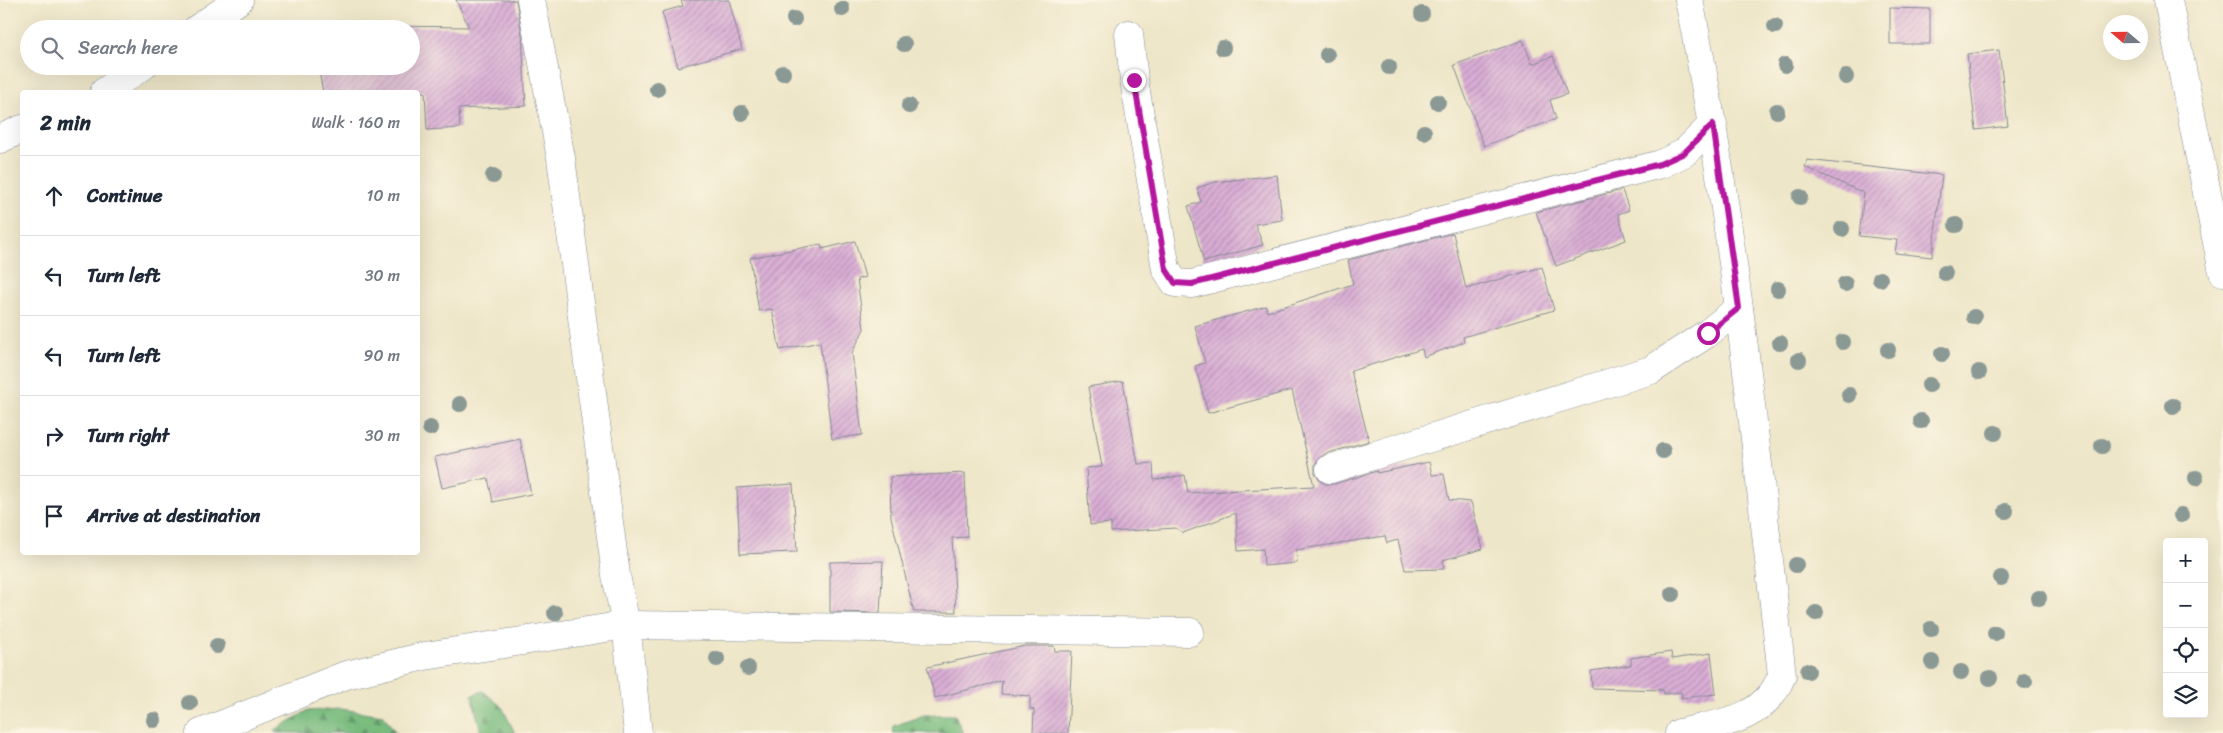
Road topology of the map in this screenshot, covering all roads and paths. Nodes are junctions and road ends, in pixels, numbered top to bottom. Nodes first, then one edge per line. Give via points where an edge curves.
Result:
1 (239, 0) edge
2 (531, 0) edge
3 (1689, 0) edge
4 (2168, 0) edge
5 (210, 20) edge
6 (1129, 34) dead end
7 (129, 75) edge
8 (107, 90) edge
9 (1713, 124) junction
10 (20, 130) edge
11 (0, 139) edge
12 (2223, 272) edge
13 (1739, 308) junction
14 (1330, 469) dead end
15 (626, 625) junction
16 (1190, 632) dead end
17 (201, 733) edge
18 (638, 733) edge
19 (1679, 733) edge

1 - 5 street
2 - 15 street via 561,158 616,575
3 - 9 street
4 - 12 street
6 - 9 street via 1166,269 1175,283 1192,284 1660,164 1684,153
7 - 8 street
9 - 13 street
10 - 11 street
13 - 14 street via 1708,333 1651,370
13 - 19 street via 1782,675 1777,690 1762,706 1745,717
15 - 16 street
15 - 17 street via 425,656 346,676
15 - 18 street

